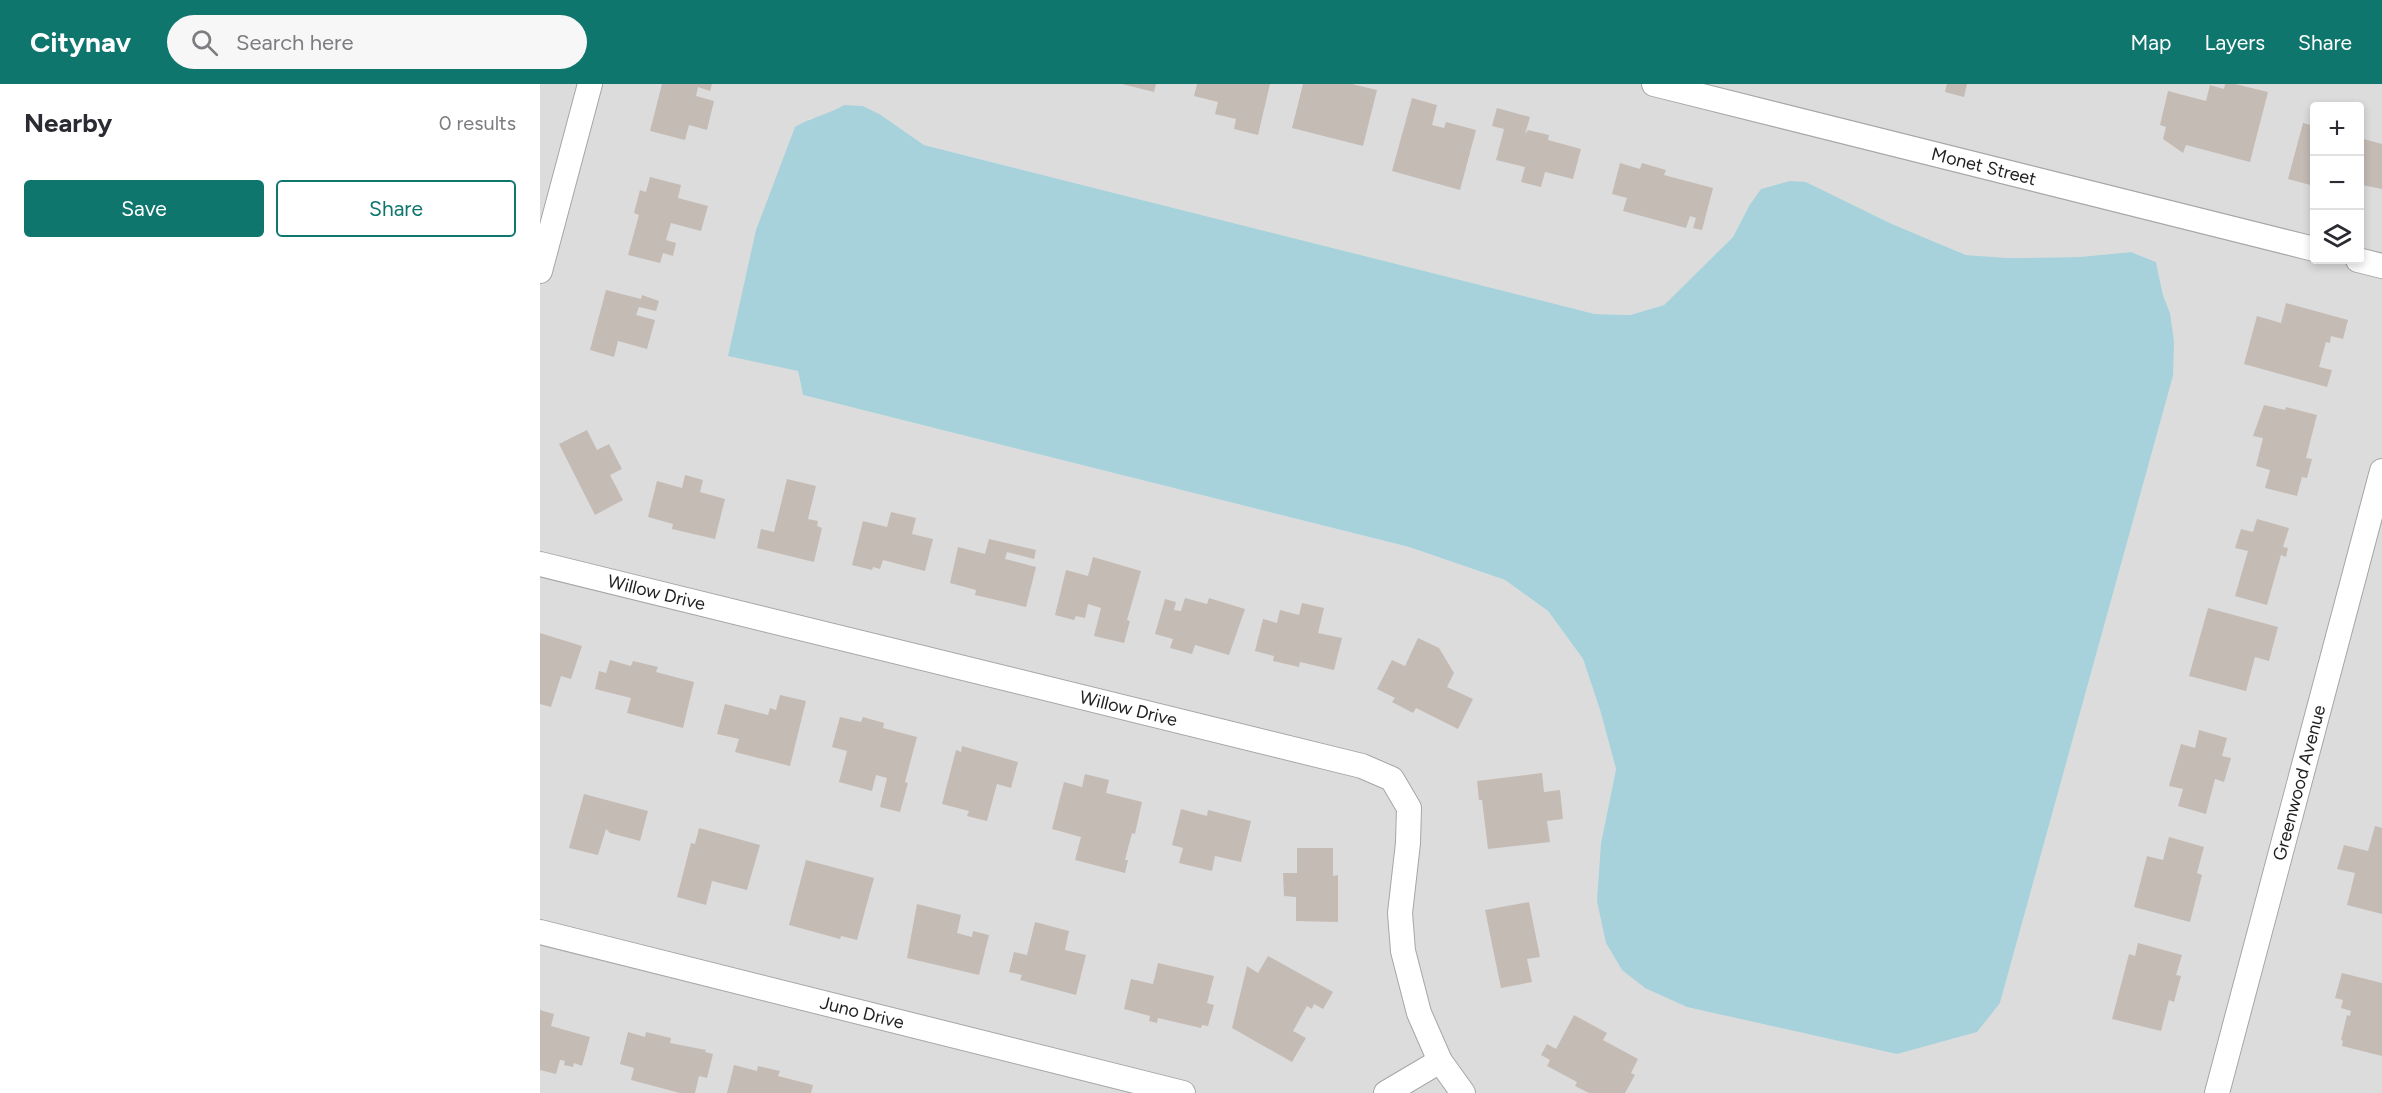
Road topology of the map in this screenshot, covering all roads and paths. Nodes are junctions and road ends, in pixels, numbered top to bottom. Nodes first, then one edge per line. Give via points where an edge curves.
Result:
1 (590, 84) edge
2 (1654, 84) edge
3 (2310, 248) edge
4 (2364, 262) edge
5 (2382, 266) edge
6 (540, 271) edge
7 (2382, 471) edge
8 (540, 564) edge
9 (540, 932) edge
10 (1440, 1060) junction
11 (1183, 1093) edge
12 (1386, 1093) edge
13 (1463, 1093) edge
14 (2217, 1093) edge

1 - 6 street
2 - 3 street, Monet Street
4 - 5 street
7 - 14 street, Greenwood Avenue
8 - 10 street, Willow Drive via 1362,766 1392,778 1409,808 1400,913 1403,951 1419,1012
9 - 11 street, Juno Drive
10 - 12 street
10 - 13 street, Willow Drive

